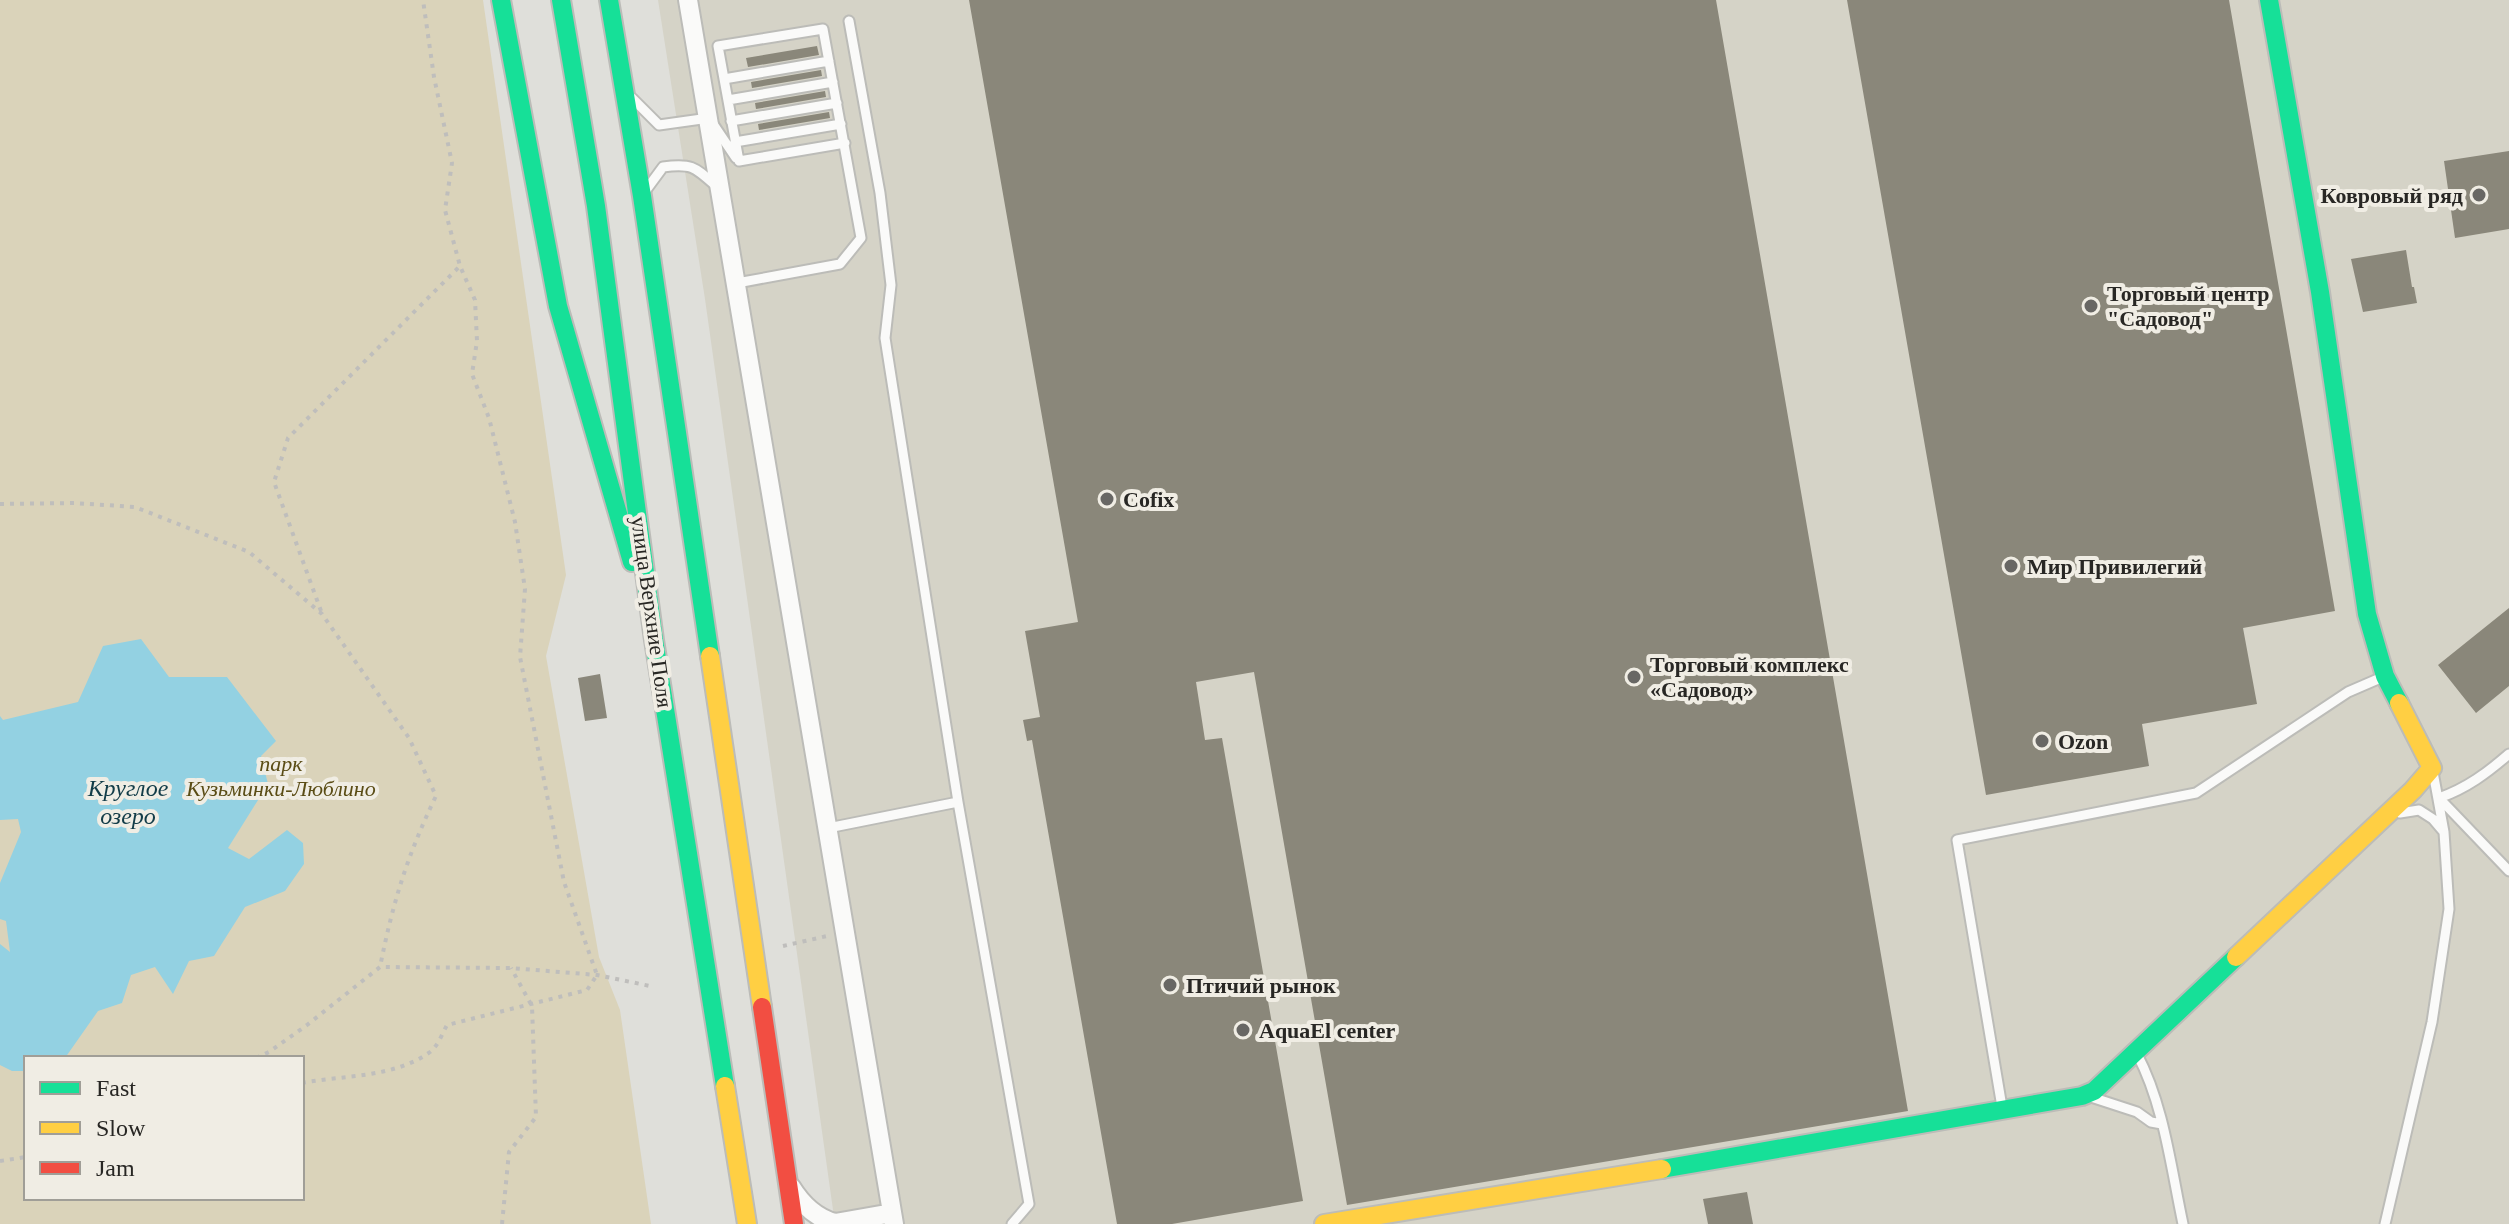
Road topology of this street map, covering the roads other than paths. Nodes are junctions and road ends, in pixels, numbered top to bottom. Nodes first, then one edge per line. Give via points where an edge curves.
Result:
1 (501, 0) edge
2 (561, 0) edge
3 (609, 0) edge
4 (688, 0) edge
5 (2269, 0) edge
6 (849, 21) dead end
7 (829, 61) junction
8 (724, 79) junction
9 (833, 82) junction
10 (624, 90) junction
11 (728, 100) junction
12 (837, 103) junction
13 (709, 118) junction
14 (731, 121) junction
15 (841, 124) junction
16 (735, 142) junction
17 (845, 143) junction
18 (739, 161) junction
19 (722, 191) junction
20 (642, 196) junction
21 (737, 283) junction
22 (654, 640) junction
23 (2385, 676) junction
24 (2509, 754) edge
25 (2432, 768) junction
26 (2439, 798) junction
27 (958, 802) junction
28 (2381, 820) junction
29 (828, 828) junction
30 (2444, 832) junction
31 (2509, 871) edge
32 (2137, 1053) junction
33 (2082, 1096) junction
34 (2002, 1110) junction
35 (2162, 1124) junction
36 (789, 1186) junction
37 (1384, 1219) edge
38 (898, 1220) edge
39 (747, 1224) edge
40 (794, 1224) edge
41 (1012, 1224) edge
42 (1324, 1224) edge
43 (2183, 1224) edge
44 (2385, 1224) edge

1 - 22 main road via 558,306
2 - 22 main road, улица Верхние Поля via 596,206
3 - 10 main road
4 - 13 street
5 - 23 main road via 2320,292 2367,614
6 - 27 lane via 891,285 885,338
7 - 8 lane
7 - 8 lane via 823,29 718,46
7 - 9 lane
8 - 11 lane
9 - 11 lane
9 - 12 lane
10 - 13 lane via 659,125
10 - 20 main road
11 - 14 lane
12 - 14 lane
12 - 15 lane
13 - 18 lane
13 - 19 street
14 - 16 lane
15 - 16 lane
15 - 17 lane
16 - 18 lane
17 - 18 lane
17 - 21 lane via 861,238 840,264
19 - 20 lane via 684,164 663,167
19 - 21 street
20 - 36 main road
21 - 29 street
22 - 39 main road, улица Верхние Поля
23 - 25 main road
23 - 34 lane via 2348,692 2196,793 1957,840
24 - 26 lane via 2479,779
25 - 26 lane
25 - 28 main road
26 - 30 lane
26 - 31 lane
27 - 29 lane
27 - 41 lane via 1029,1204
28 - 30 lane via 2419,810
28 - 32 main road
29 - 38 street
30 - 44 lane via 2449,909 2432,1022
32 - 33 main road
32 - 35 lane
33 - 34 main road
33 - 35 lane
34 - 37 main road
35 - 43 lane
36 - 38 street via 800,1202 826,1221
36 - 40 main road
37 - 42 main road

